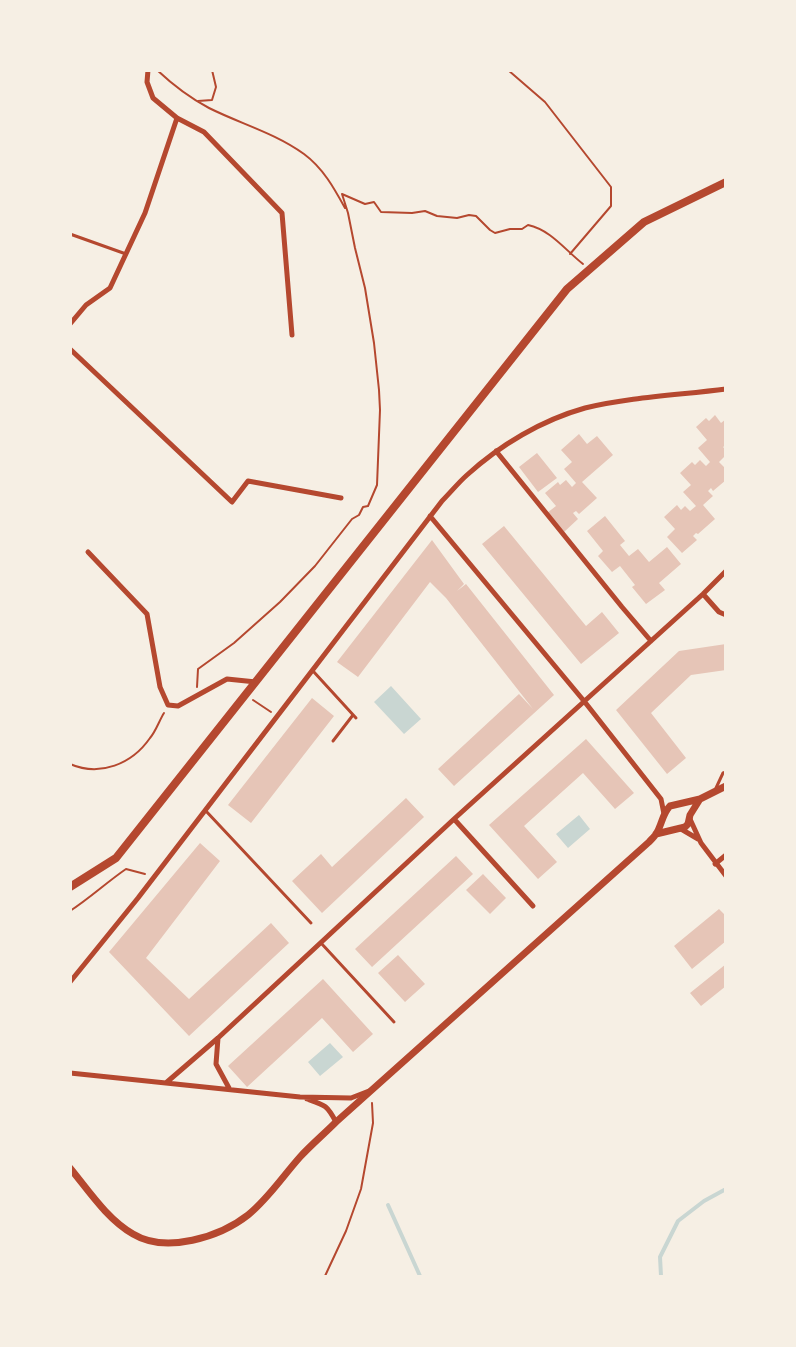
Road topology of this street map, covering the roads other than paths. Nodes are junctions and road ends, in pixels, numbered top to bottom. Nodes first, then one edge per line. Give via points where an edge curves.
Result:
1 (148, 70) edge
2 (177, 118) junction
3 (726, 182) edge
4 (70, 234) edge
5 (126, 254) junction
6 (70, 324) edge
7 (292, 335) dead end
8 (70, 349) edge
9 (726, 389) edge
10 (496, 451) junction
11 (341, 498) dead end
12 (430, 516) junction
13 (88, 552) dead end
14 (726, 571) edge
15 (703, 594) junction
16 (726, 615) edge
17 (651, 641) junction
18 (312, 669) junction
19 (256, 682) junction
20 (584, 701) junction
21 (333, 741) dead end
22 (726, 772) edge
23 (726, 788) edge
24 (715, 792) junction
25 (661, 799) junction
26 (700, 799) junction
27 (676, 804) junction
28 (205, 810) junction
29 (664, 816) junction
30 (690, 817) junction
31 (454, 819) junction
32 (678, 830) junction
33 (656, 834) junction
34 (698, 839) junction
35 (726, 855) edge
36 (715, 864) junction
37 (726, 876) edge
38 (70, 887) edge
39 (533, 906) dead end
40 (311, 922) dead end
41 (321, 943) junction
42 (70, 982) edge
43 (394, 1022) dead end
44 (218, 1038) junction
45 (70, 1073) edge
46 (167, 1082) junction
47 (229, 1088) junction
48 (371, 1091) junction
49 (300, 1096) junction
50 (336, 1122) junction
51 (70, 1168) edge

1 - 2 street via 147,82 153,98
2 - 5 street via 145,213
2 - 7 street via 204,132 282,213
3 - 19 main road via 644,222 567,289
4 - 5 lane
5 - 6 street via 110,288 86,305
8 - 11 street via 232,502 248,481
9 - 10 street via 584,409 534,428
10 - 12 street via 467,475
10 - 17 street
12 - 18 street
12 - 20 street
13 - 19 street via 147,614 160,687 168,705 178,706 227,679
14 - 15 street
15 - 16 street
15 - 17 street
17 - 20 street
18 - 21 lane via 355,716
18 - 28 street
19 - 38 main road via 116,858
20 - 25 street
20 - 31 street
22 - 24 lane
23 - 24 street
24 - 26 street
25 - 27 street
25 - 29 street
26 - 27 street
26 - 30 street
27 - 29 street
27 - 30 street via 687,808
28 - 40 lane
28 - 42 street
29 - 32 street via 667,825
29 - 33 street
30 - 32 street via 688,824
30 - 34 street
31 - 39 street
31 - 41 street
32 - 33 street
32 - 34 street
33 - 48 street
34 - 36 street
35 - 36 street
36 - 37 street
41 - 43 lane
41 - 44 street
44 - 46 street
44 - 47 street via 216,1064
45 - 46 street
46 - 47 street
47 - 49 street
48 - 49 street via 351,1098
48 - 50 street
49 - 50 street via 325,1105
50 - 51 street via 248,1215 224,1229 185,1242 160,1243 133,1235 105,1210

